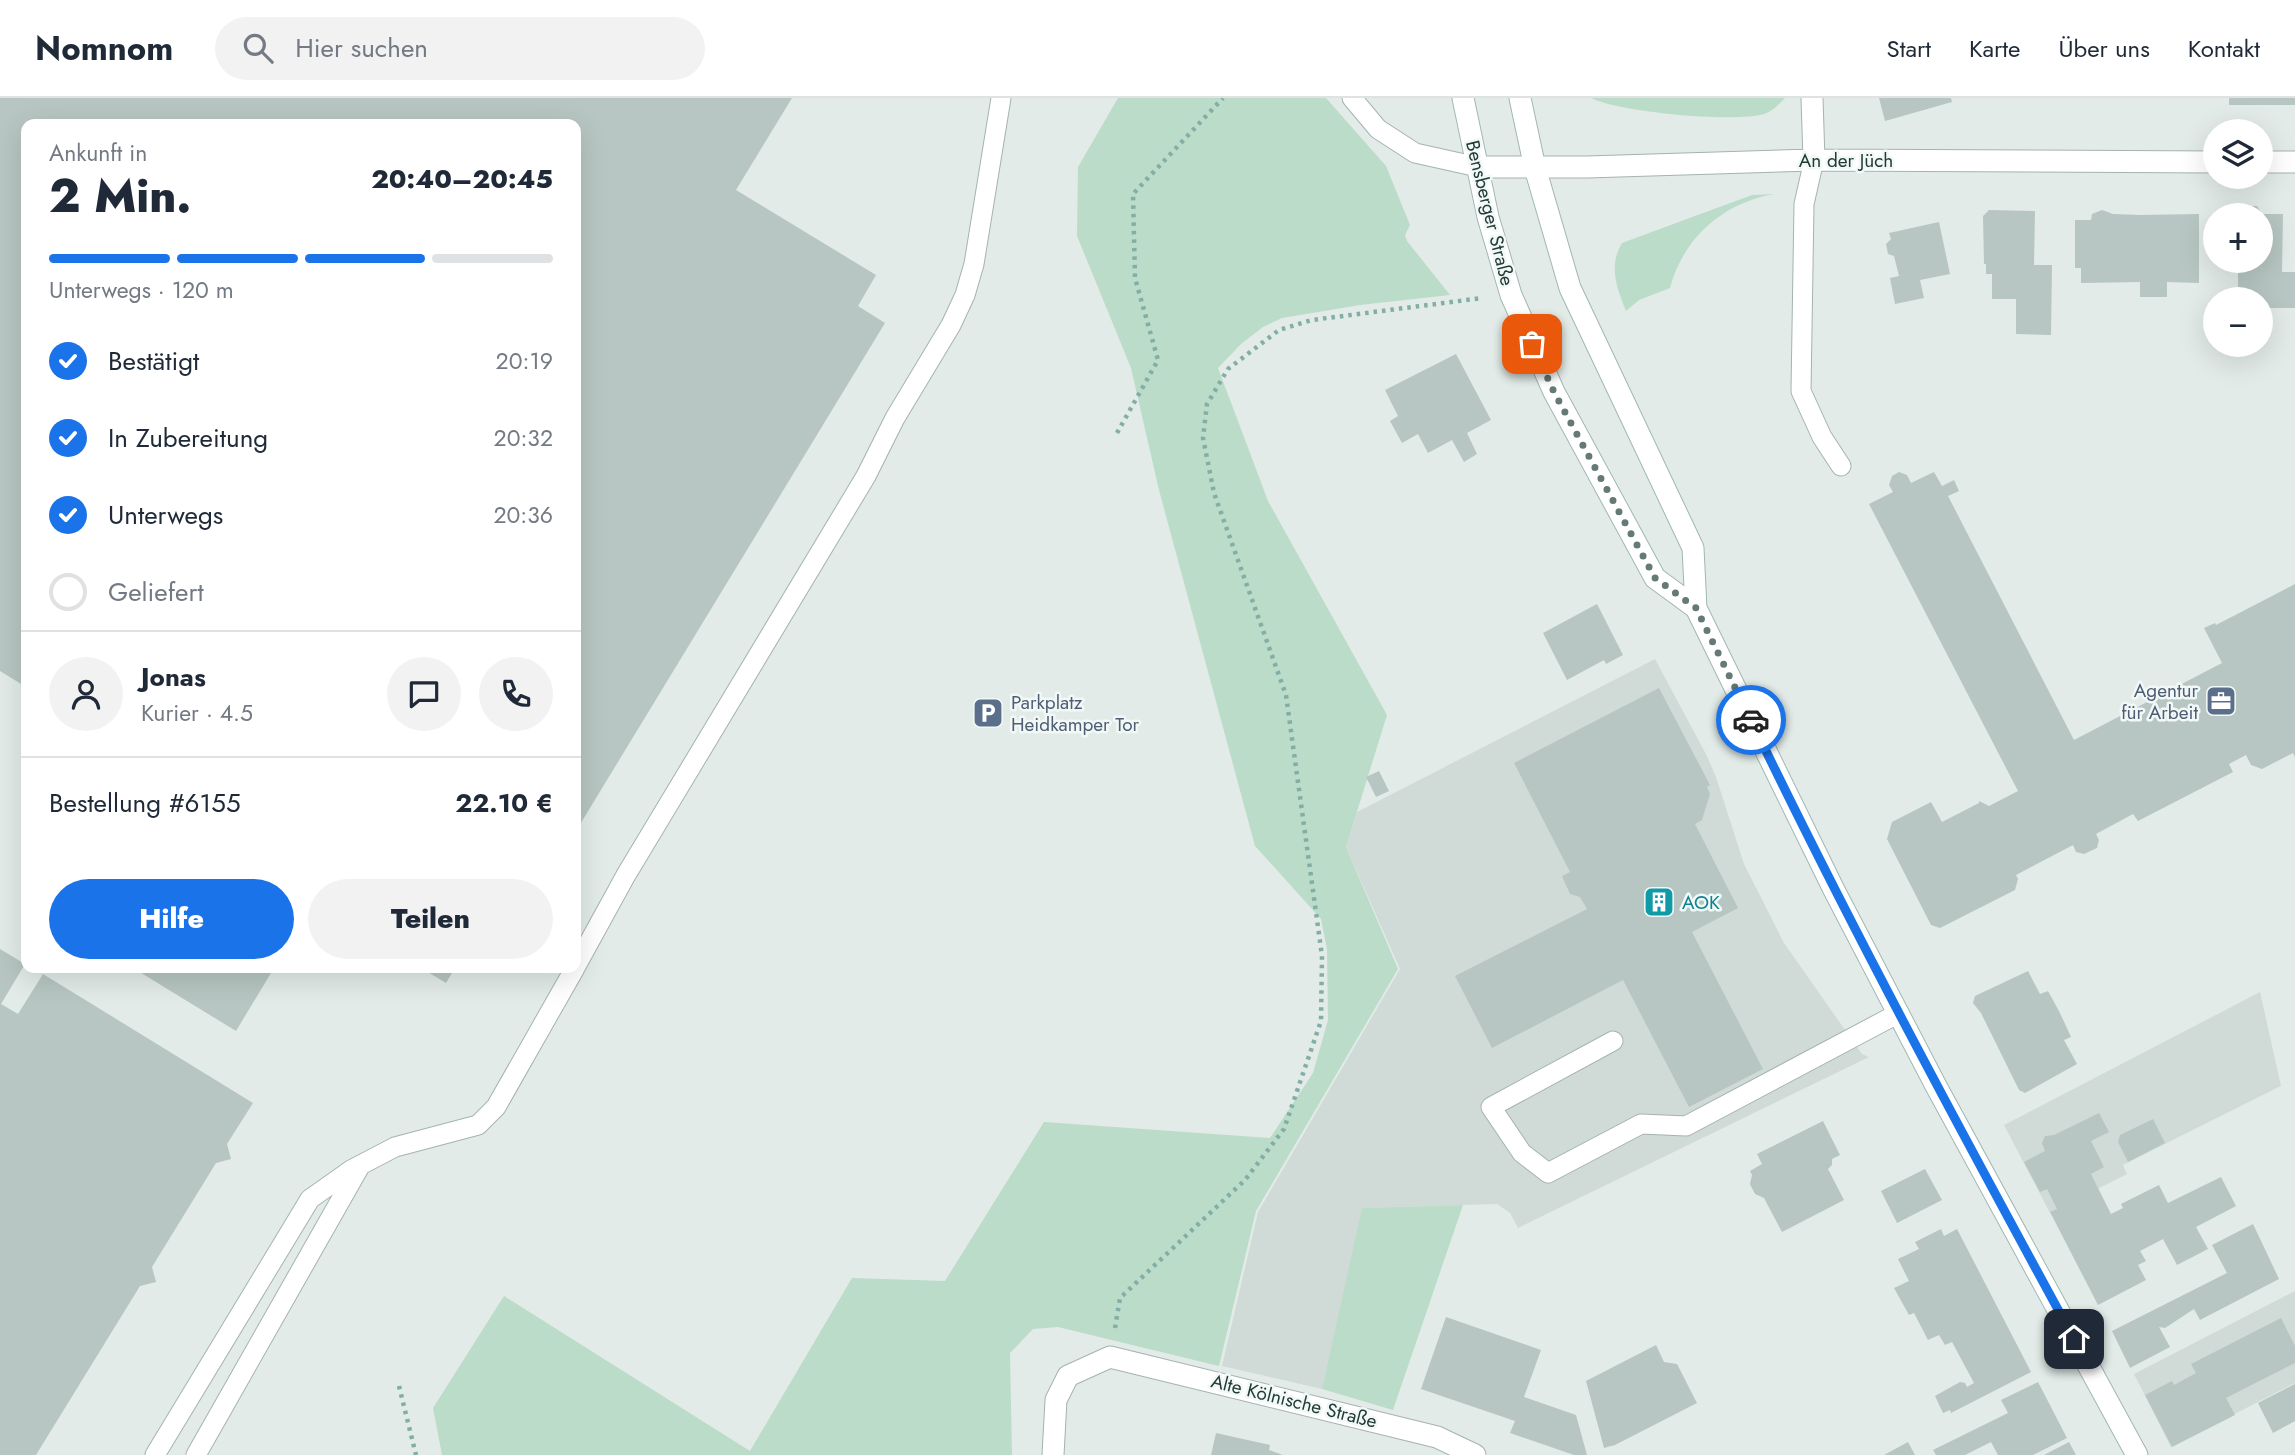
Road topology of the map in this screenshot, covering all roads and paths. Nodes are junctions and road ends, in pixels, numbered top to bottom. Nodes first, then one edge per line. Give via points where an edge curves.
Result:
1 (1001, 98) edge
2 (1223, 98) edge
3 (1352, 98) edge
4 (1463, 98) edge
5 (1520, 98) edge
6 (1812, 98) edge
7 (1814, 160) junction
8 (2203, 162) edge
9 (2273, 162) edge
10 (2295, 162) edge
11 (1478, 167) junction
12 (1535, 168) junction
13 (1511, 295) junction
14 (1117, 433) dead end
15 (1841, 466) dead end
16 (1696, 608) junction
17 (581, 956) edge
18 (572, 973) edge
19 (1899, 1013) junction
20 (1613, 1041) dead end
21 (361, 1165) junction
22 (1110, 1357) junction
23 (400, 1386) dead end
24 (155, 1455) edge
25 (196, 1455) edge
26 (416, 1455) edge
27 (1053, 1455) edge
28 (1475, 1455) edge
29 (2137, 1455) edge

1 - 17 lane via 974,264 956,315 866,476
2 - 14 path via 1133,194 1135,278 1158,360
3 - 11 lane via 1378,129 1415,153
4 - 11 main road, Bensberger Straße
5 - 12 main road, Bensberger Straße
6 - 7 main road
7 - 8 main road, An der Jüch
7 - 12 main road, An der Jüch
7 - 15 lane via 1804,204 1801,391
9 - 10 main road
11 - 12 main road, An der Jüch
11 - 13 main road, Bensberger Straße
12 - 16 main road, Bensberger Straße via 1570,288 1693,548
13 - 16 main road, Bensberger Straße via 1554,392 1655,578
13 - 22 path via 1312,320 1279,330 1228,369 1207,404 1203,438 1214,493 1286,695 1322,956 1321,1021 1284,1129 1245,1180 1120,1298
16 - 19 main road, Bensberger Straße
18 - 21 lane via 496,1107 478,1125 396,1147
19 - 20 lane via 1686,1126 1641,1124 1548,1173 1522,1153 1491,1107
19 - 29 main road, Bensberger Straße
21 - 24 lane via 310,1199
21 - 25 lane
22 - 27 main road via 1068,1376 1056,1400
22 - 28 main road, Alte Kölnische Straße via 1437,1437
23 - 26 path

